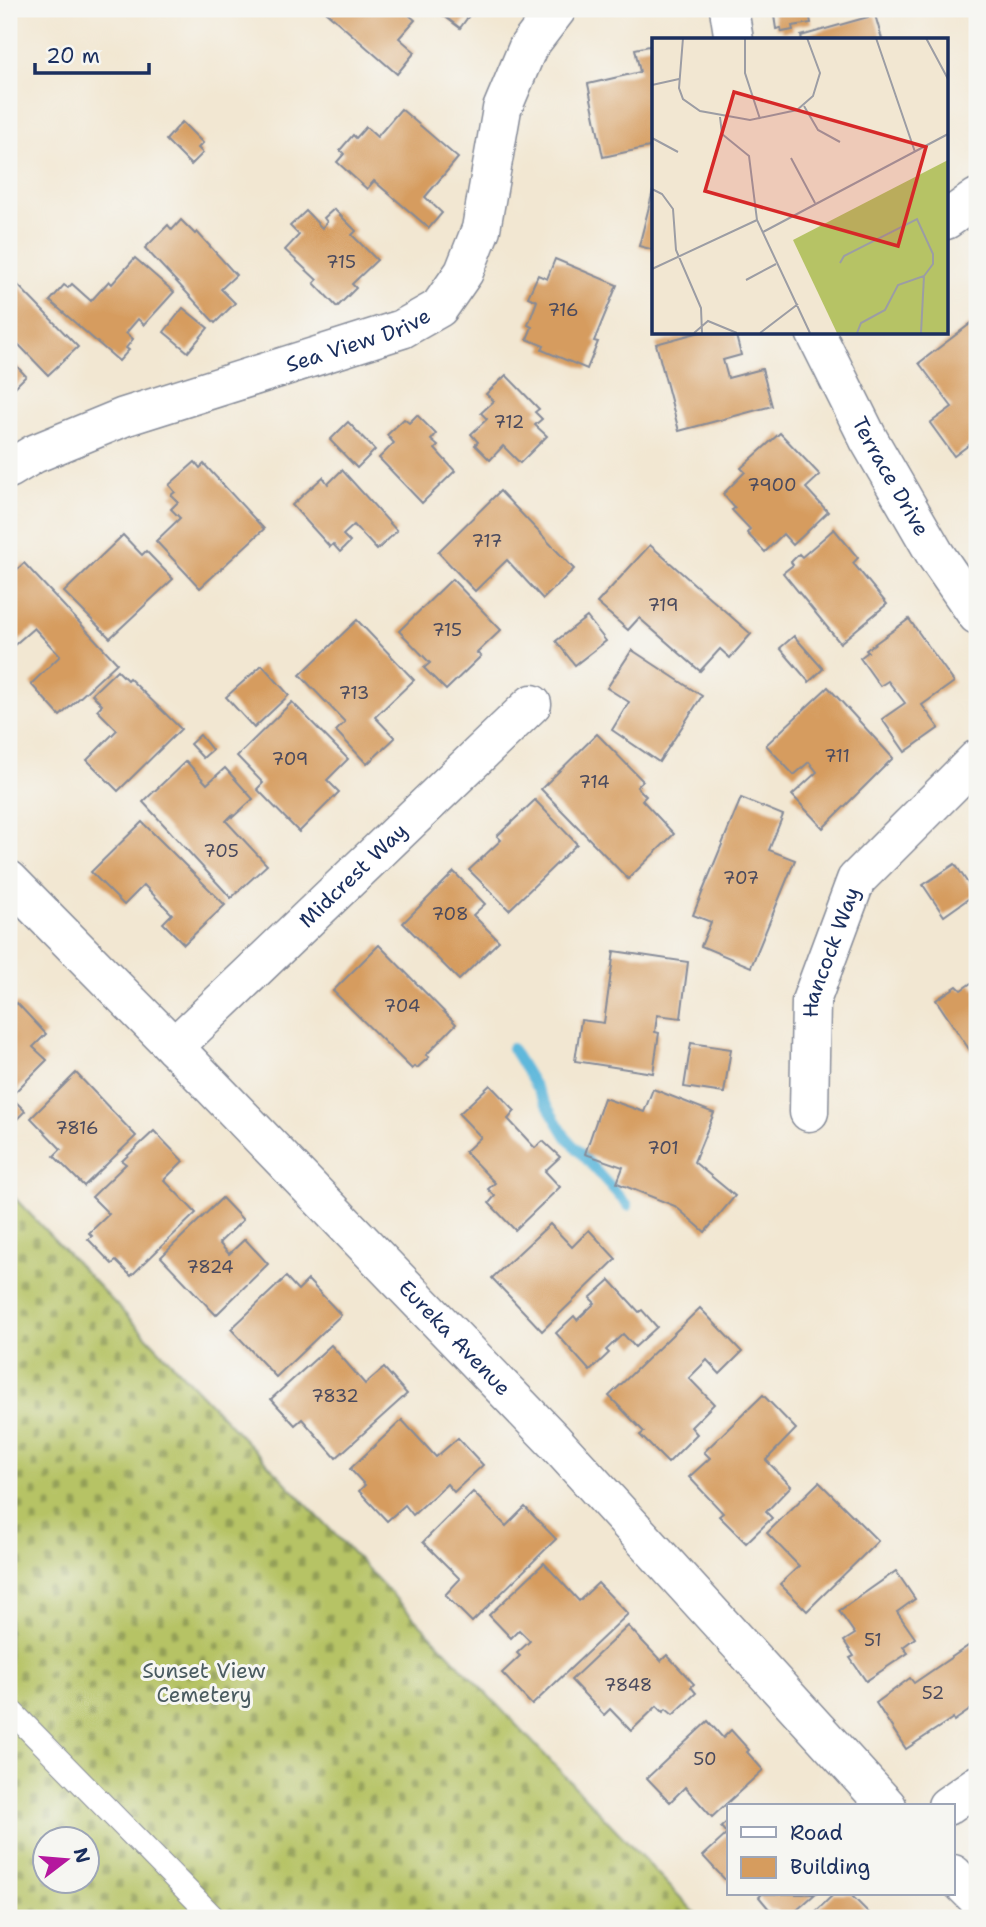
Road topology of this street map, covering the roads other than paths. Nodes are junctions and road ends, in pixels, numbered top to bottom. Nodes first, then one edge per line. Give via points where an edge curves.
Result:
1 (557, 9) edge
2 (729, 9) edge
3 (734, 38) edge
4 (977, 198) edge
5 (948, 219) edge
6 (816, 334) edge
7 (9, 469) edge
8 (977, 615) edge
9 (532, 704) dead end
10 (977, 759) edge
11 (9, 880) edge
12 (174, 1047) junction
13 (809, 1112) dead end
14 (9, 1709) edge
15 (977, 1785) edge
16 (885, 1804) edge
17 (950, 1804) edge
18 (954, 1875) edge
19 (977, 1898) edge
20 (214, 1918) edge

1 - 7 street, Sea View Drive via 528,47 502,109 481,229 464,272 439,308 402,330 124,417
2 - 3 street
4 - 5 street
6 - 8 street, Terrace Drive via 869,440 935,554
9 - 12 street, Midcrest Way
10 - 13 street, Hancock Way via 856,880 811,1000
11 - 12 street, Eureka Avenue
12 - 16 street, Eureka Avenue via 554,1441
14 - 20 lane
15 - 17 street
18 - 19 street

